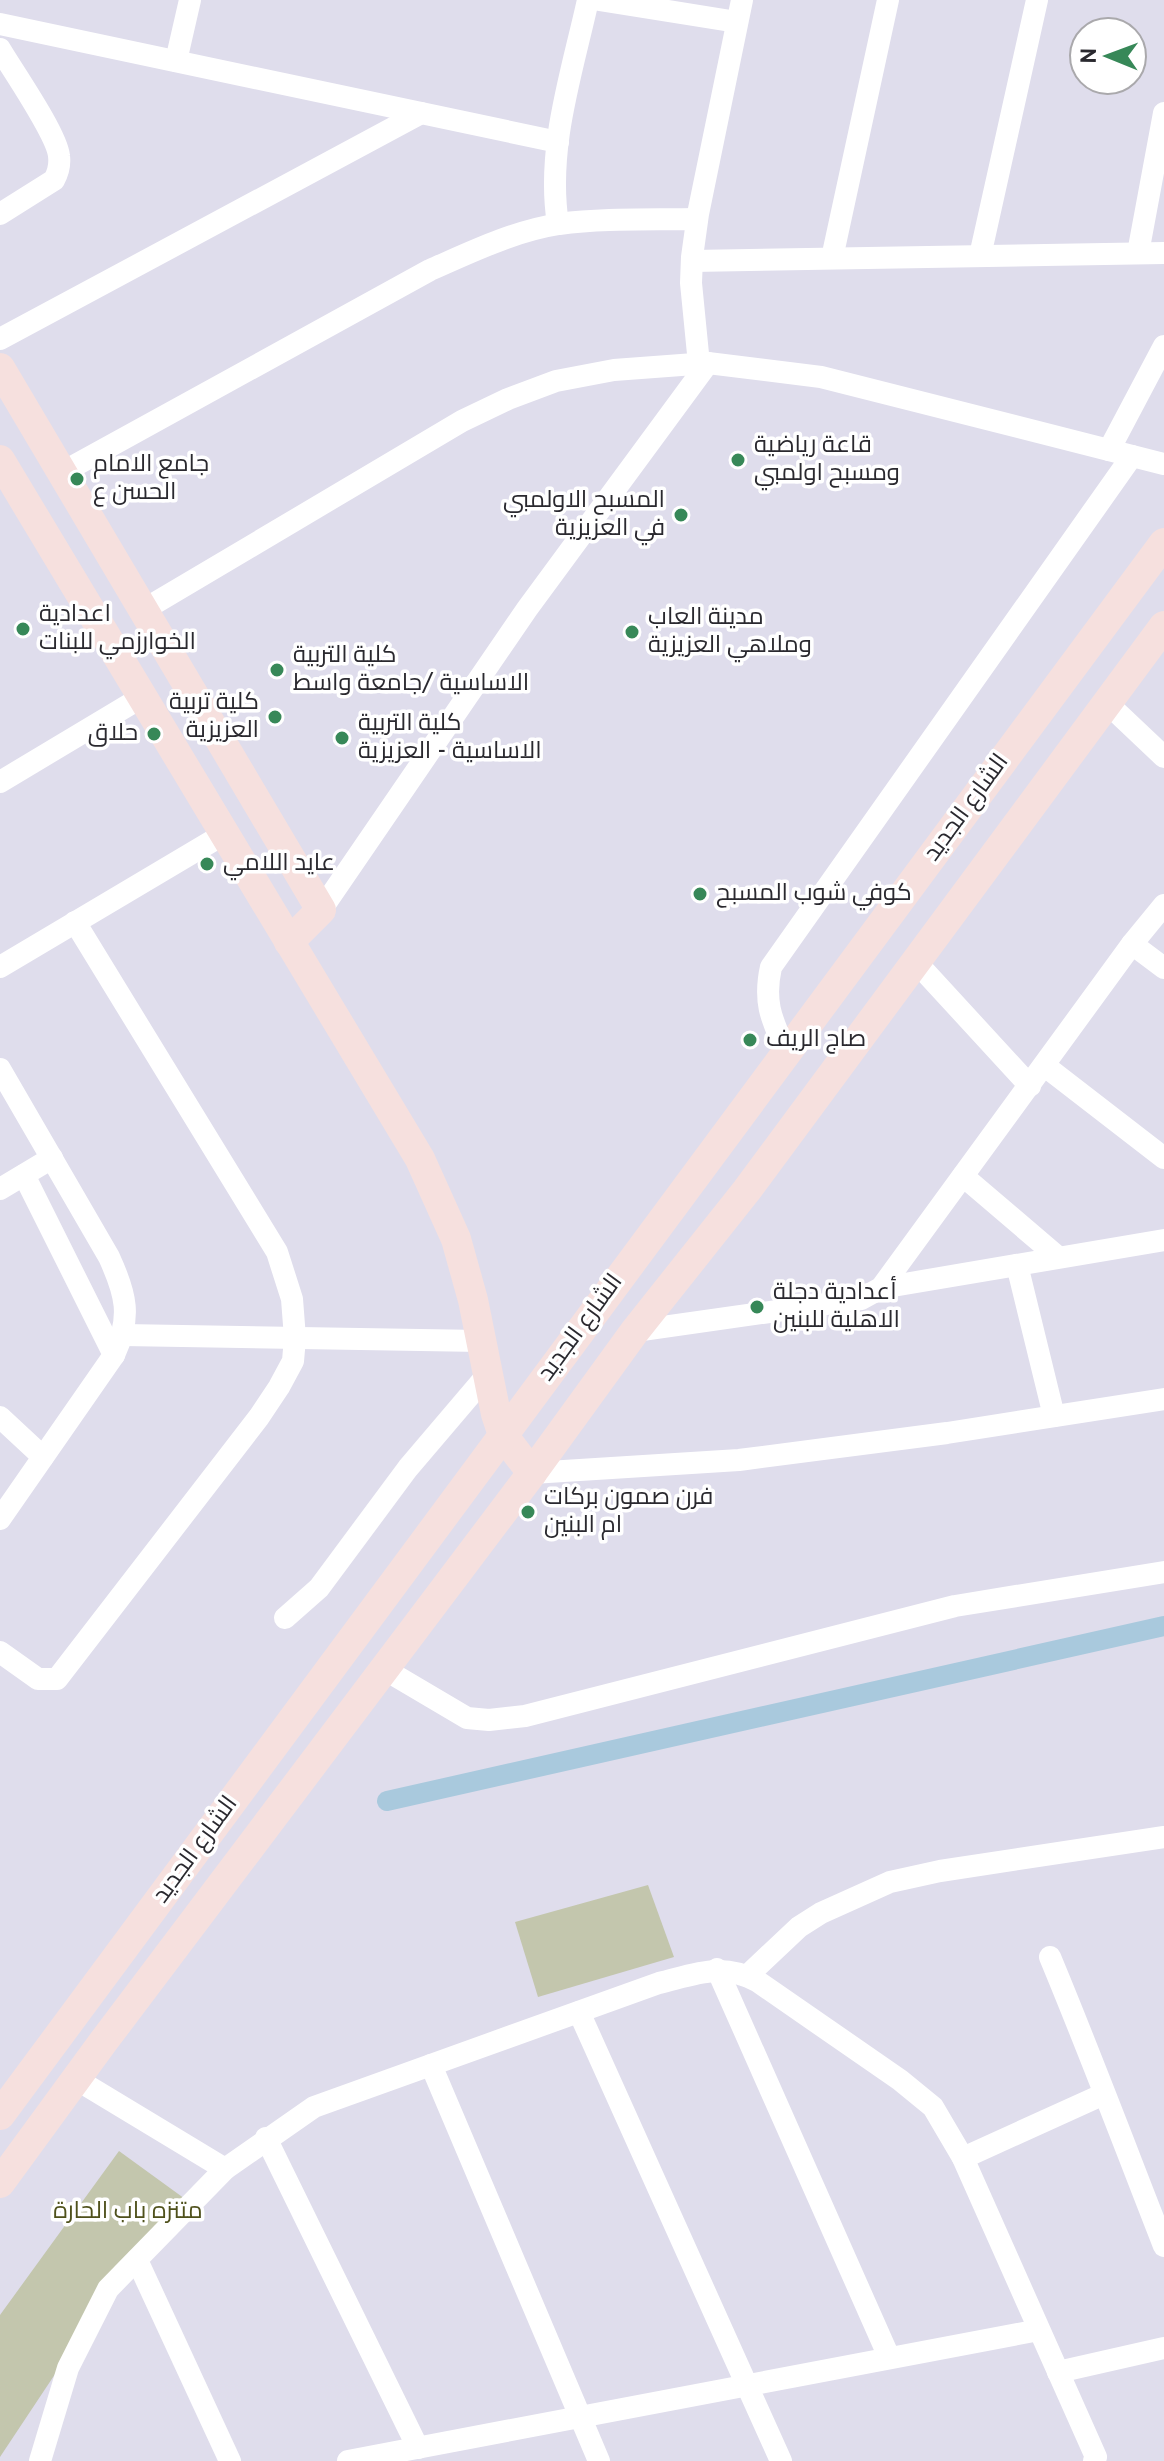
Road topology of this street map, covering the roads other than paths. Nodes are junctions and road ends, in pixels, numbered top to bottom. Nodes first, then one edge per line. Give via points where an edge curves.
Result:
1 (190, 0) edge
2 (588, 0) edge
3 (599, 0) edge
4 (888, 0) edge
5 (1037, 0) edge
6 (740, 11) edge
7 (0, 24) edge
8 (0, 49) edge
9 (176, 61) junction
10 (421, 113) junction
11 (1164, 113) edge
12 (558, 142) junction
13 (0, 214) edge
14 (697, 219) junction
15 (558, 224) junction
16 (1138, 253) junction
17 (1164, 253) edge
18 (980, 256) junction
19 (832, 258) junction
20 (692, 261) junction
21 (0, 339) edge
22 (1164, 346) edge
23 (704, 364) junction
24 (0, 368) edge
25 (1109, 450) junction
26 (1132, 456) junction
27 (0, 460) edge
28 (1164, 464) edge
29 (63, 472) junction
30 (1164, 543) edge
31 (145, 609) junction
32 (1164, 626) edge
33 (142, 697) junction
34 (1107, 703) junction
35 (1164, 757) edge
36 (0, 782) edge
37 (224, 834) junction
38 (1164, 905) edge
39 (321, 910) junction
40 (75, 922) junction
41 (289, 942) junction
42 (1132, 944) junction
43 (916, 962) junction
44 (0, 967) edge
45 (1164, 968) edge
46 (786, 1052) junction
47 (1045, 1066) junction
48 (0, 1069) edge
49 (1030, 1086) junction
50 (52, 1158) junction
51 (1164, 1158) edge
52 (24, 1175) junction
53 (963, 1176) junction
54 (0, 1189) edge
55 (1164, 1240) edge
56 (1058, 1257) junction
57 (1017, 1265) junction
58 (881, 1288) junction
59 (593, 1311) junction
60 (635, 1331) junction
61 (295, 1338) junction
62 (481, 1341) junction
63 (118, 1345) junction
64 (488, 1374) junction
65 (1164, 1399) edge
66 (1054, 1416) junction
67 (0, 1417) edge
68 (503, 1435) junction
69 (43, 1457) junction
70 (532, 1473) junction
71 (0, 1519) edge
72 (1164, 1572) edge
73 (285, 1618) dead end
74 (0, 1652) edge
75 (384, 1669) junction
76 (1164, 1837) edge
77 (1050, 1957) dead end
78 (717, 1969) junction
79 (747, 1976) junction
80 (579, 2012) junction
81 (431, 2065) junction
82 (76, 2079) junction
83 (1104, 2094) junction
84 (0, 2115) edge
85 (266, 2138) junction
86 (963, 2158) junction
87 (225, 2169) junction
88 (0, 2183) edge
89 (1164, 2246) edge
90 (137, 2260) junction
91 (1039, 2330) junction
92 (1164, 2348) edge
93 (889, 2357) junction
94 (1058, 2372) junction
95 (747, 2385) junction
96 (581, 2417) junction
97 (418, 2448) junction
98 (40, 2461) edge
99 (230, 2461) edge
100 (348, 2461) edge
101 (599, 2461) edge
102 (781, 2461) edge
103 (1094, 2461) edge

1 - 9 street
2 - 12 street
3 - 6 street
4 - 19 street
5 - 18 street
6 - 14 street
7 - 9 street
8 - 13 street via 59,155 54,180
9 - 10 street
10 - 12 street
10 - 21 street
11 - 16 street
12 - 15 street
14 - 15 street
14 - 20 street
15 - 29 street via 430,270
16 - 17 street
16 - 18 street
18 - 19 street
19 - 20 street
20 - 23 street
22 - 25 street
23 - 25 street via 821,377
23 - 31 street via 614,370 556,381 508,399
23 - 39 street via 527,609
24 - 29 main road
25 - 26 street
26 - 28 street
26 - 46 street via 771,967 768,1008
27 - 33 main road
29 - 31 main road
30 - 46 main road, الشارع الجديد
31 - 39 main road
32 - 34 main road, الشارع الجديد
33 - 36 street
33 - 37 main road
34 - 35 street
34 - 43 main road, الشارع الجديد
37 - 40 street
37 - 41 main road
38 - 42 street
39 - 41 main road
40 - 44 street
40 - 61 street via 277,1252 292,1299
41 - 62 main road via 444,1207
42 - 45 street
42 - 47 street
43 - 49 street
43 - 60 main road, الشارع الجديد
46 - 59 main road, الشارع الجديد
47 - 49 street
47 - 51 street
48 - 50 street
49 - 53 street
50 - 52 street
50 - 63 street via 122,1284 125,1303
52 - 54 street
52 - 63 street
53 - 56 street
53 - 58 street
55 - 56 street
56 - 57 street
57 - 58 street
57 - 66 street
58 - 60 street via 861,1299
59 - 60 main road
59 - 68 main road, الشارع الجديد
60 - 70 main road, الشارع الجديد
61 - 62 street
61 - 63 street
61 - 74 street via 293,1361 259,1417 57,1679 38,1679
62 - 64 main road
63 - 69 street
64 - 68 main road
64 - 73 street via 408,1468 319,1588
65 - 66 street
66 - 70 street via 739,1460
67 - 69 street
68 - 70 main road
68 - 84 main road, الشارع الجديد
69 - 71 street
70 - 75 main road, الشارع الجديد
72 - 75 street via 955,1606 525,1716 467,1718
75 - 82 main road, الشارع الجديد
76 - 79 street via 890,1882 799,1927
77 - 83 street
78 - 79 street
78 - 80 street
78 - 93 street
79 - 86 street via 933,2107
80 - 81 street
80 - 95 street
81 - 85 street via 314,2107
81 - 96 street
82 - 87 street
82 - 88 main road, الشارع الجديد
83 - 86 street
83 - 89 street
85 - 87 street
85 - 97 street
86 - 91 street
87 - 90 street
90 - 98 street via 108,2289 68,2368
90 - 99 street
91 - 93 street
91 - 94 street
92 - 94 street
93 - 95 street
94 - 103 street
95 - 96 street
95 - 102 street
96 - 97 street
96 - 101 street
97 - 100 street

